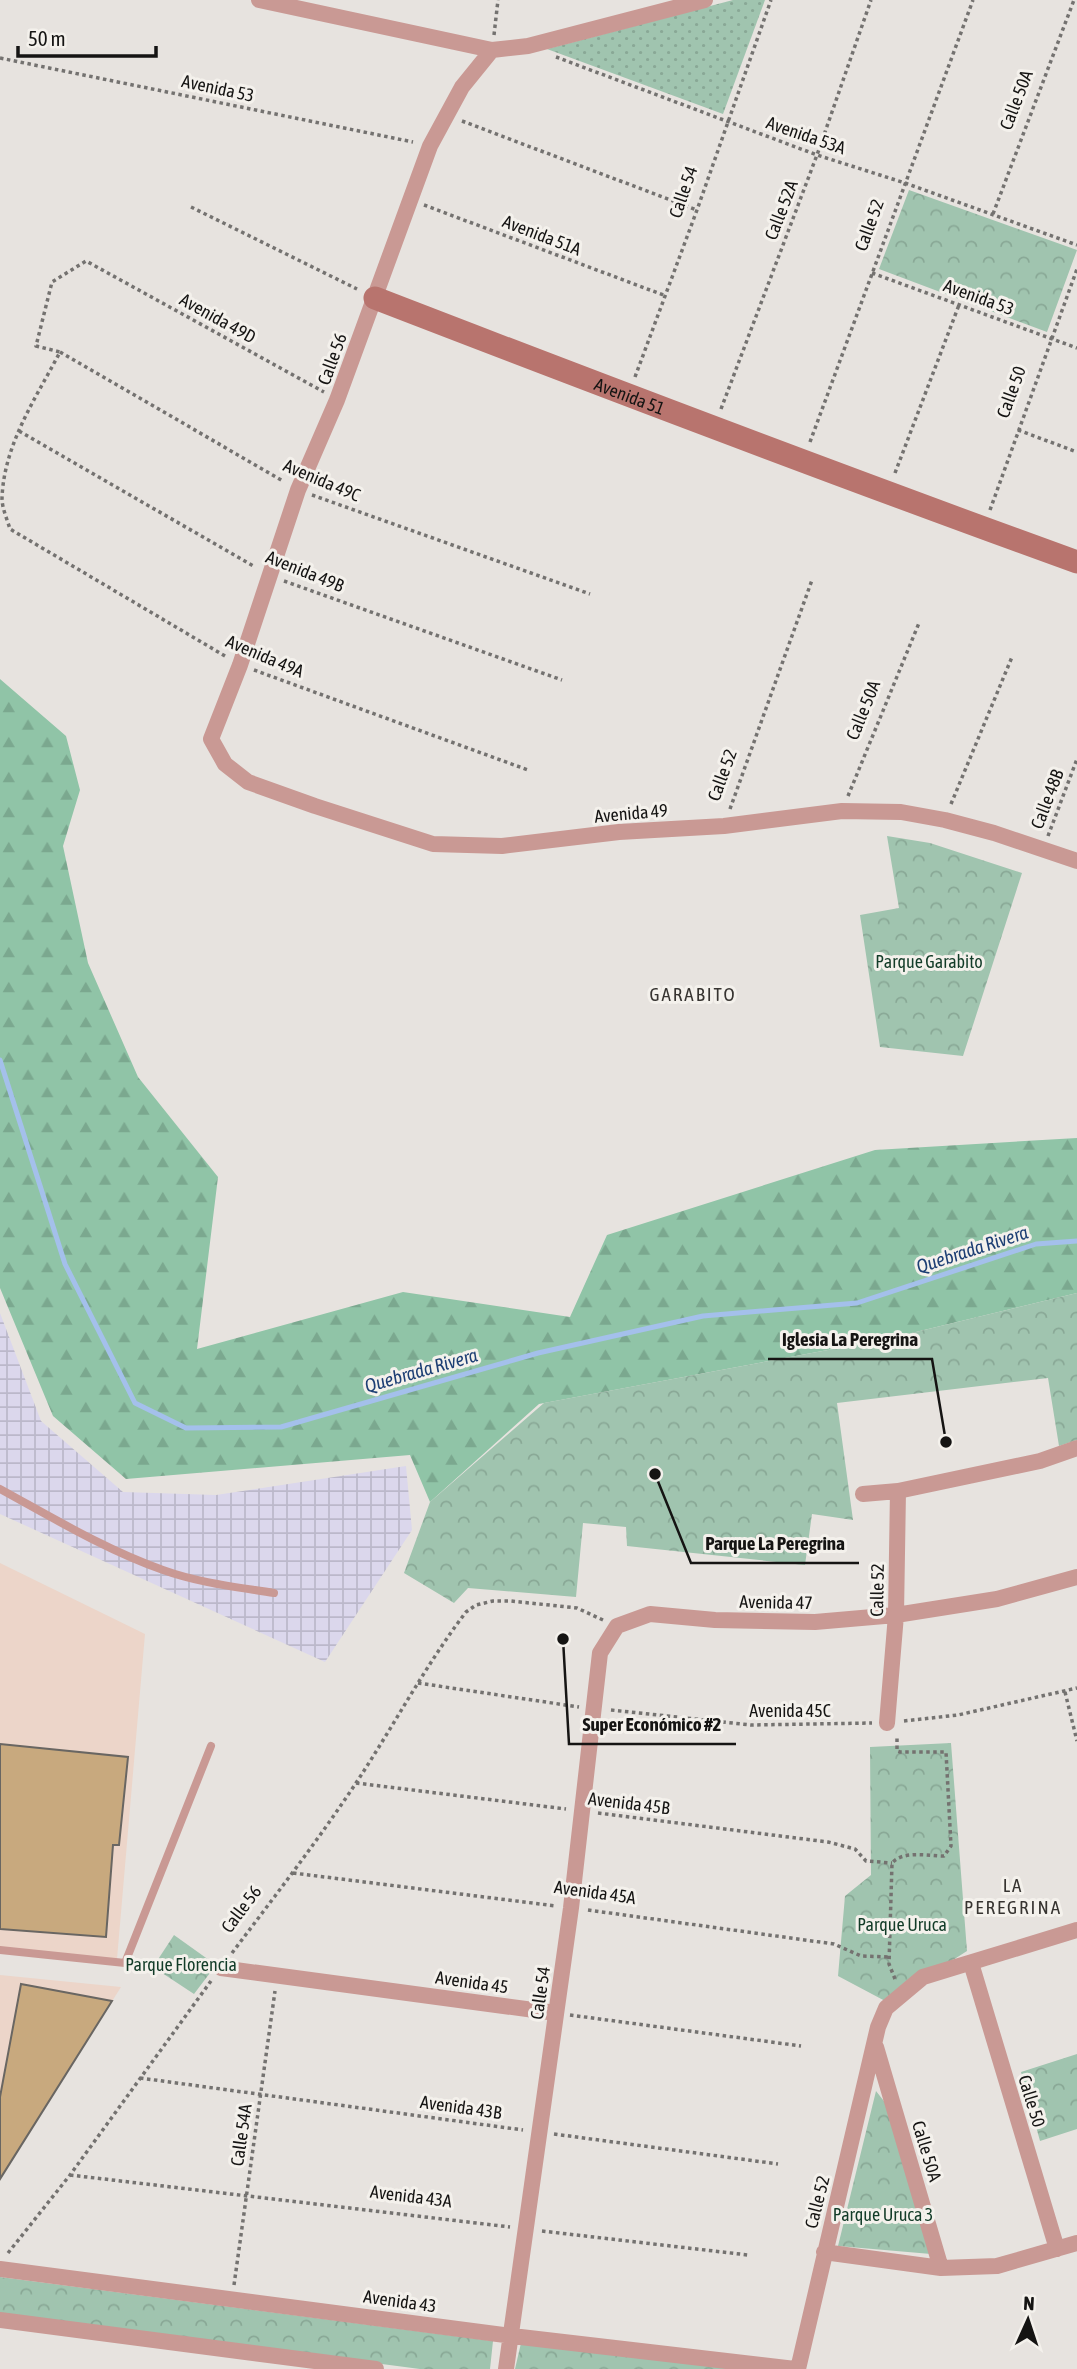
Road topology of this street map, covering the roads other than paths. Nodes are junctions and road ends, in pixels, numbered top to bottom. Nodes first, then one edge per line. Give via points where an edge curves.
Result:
1 (259, 0) edge
2 (705, 0) edge
3 (492, 50) junction
4 (375, 298) junction
5 (1077, 562) edge
6 (211, 739) joint
7 (1077, 862) edge
8 (1077, 1448) edge
9 (0, 1489) edge
10 (898, 1491) junction
11 (863, 1494) dead end
12 (1077, 1577) edge
13 (274, 1593) dead end
14 (896, 1615) junction
15 (617, 1626) joint
16 (892, 1722) road end
17 (211, 1746) dead end
18 (1077, 1930) edge
19 (0, 1950) edge
20 (971, 1963) junction
21 (221, 1968) road end
22 (556, 2013) junction
23 (875, 2045) junction
24 (1077, 2243) edge
25 (1057, 2249) junction
26 (824, 2252) junction
27 (941, 2268) junction
28 (0, 2269) edge
29 (0, 2320) edge
30 (512, 2336) junction
31 (376, 2369) edge
32 (506, 2369) edge
33 (796, 2369) edge

1 - 3 street
2 - 3 street via 528,46
3 - 4 street, Calle 56 via 462,87 430,146
4 - 5 street, Avenida 51 via 803,463
4 - 6 street, Calle 56 via 299,490
6 - 7 street, Avenida 49 via 225,764 248,782 433,844 502,846 842,811 901,812 945,820
8 - 10 street via 1040,1461
9 - 13 lane via 163,1570
10 - 11 street
10 - 14 street, Calle 52
12 - 14 street, Avenida 47 via 997,1599
14 - 15 street, Avenida 47 via 815,1622 650,1614
14 - 16 street, Calle 52
15 - 22 street, Calle 54 via 600,1653
17 - 19 lane via 125,1963
18 - 20 street
20 - 23 street via 923,1977 904,1992 886,2008
20 - 25 street, Calle 50
21 - 22 street, Avenida 45
22 - 30 street, Calle 54
23 - 26 street, Calle 52
23 - 27 street, Calle 50A
24 - 25 street
25 - 27 street via 997,2266
26 - 27 street
26 - 33 street, Calle 52
28 - 30 street, Avenida 43
29 - 31 street
30 - 32 street, Calle 54
30 - 33 street, Avenida 43

